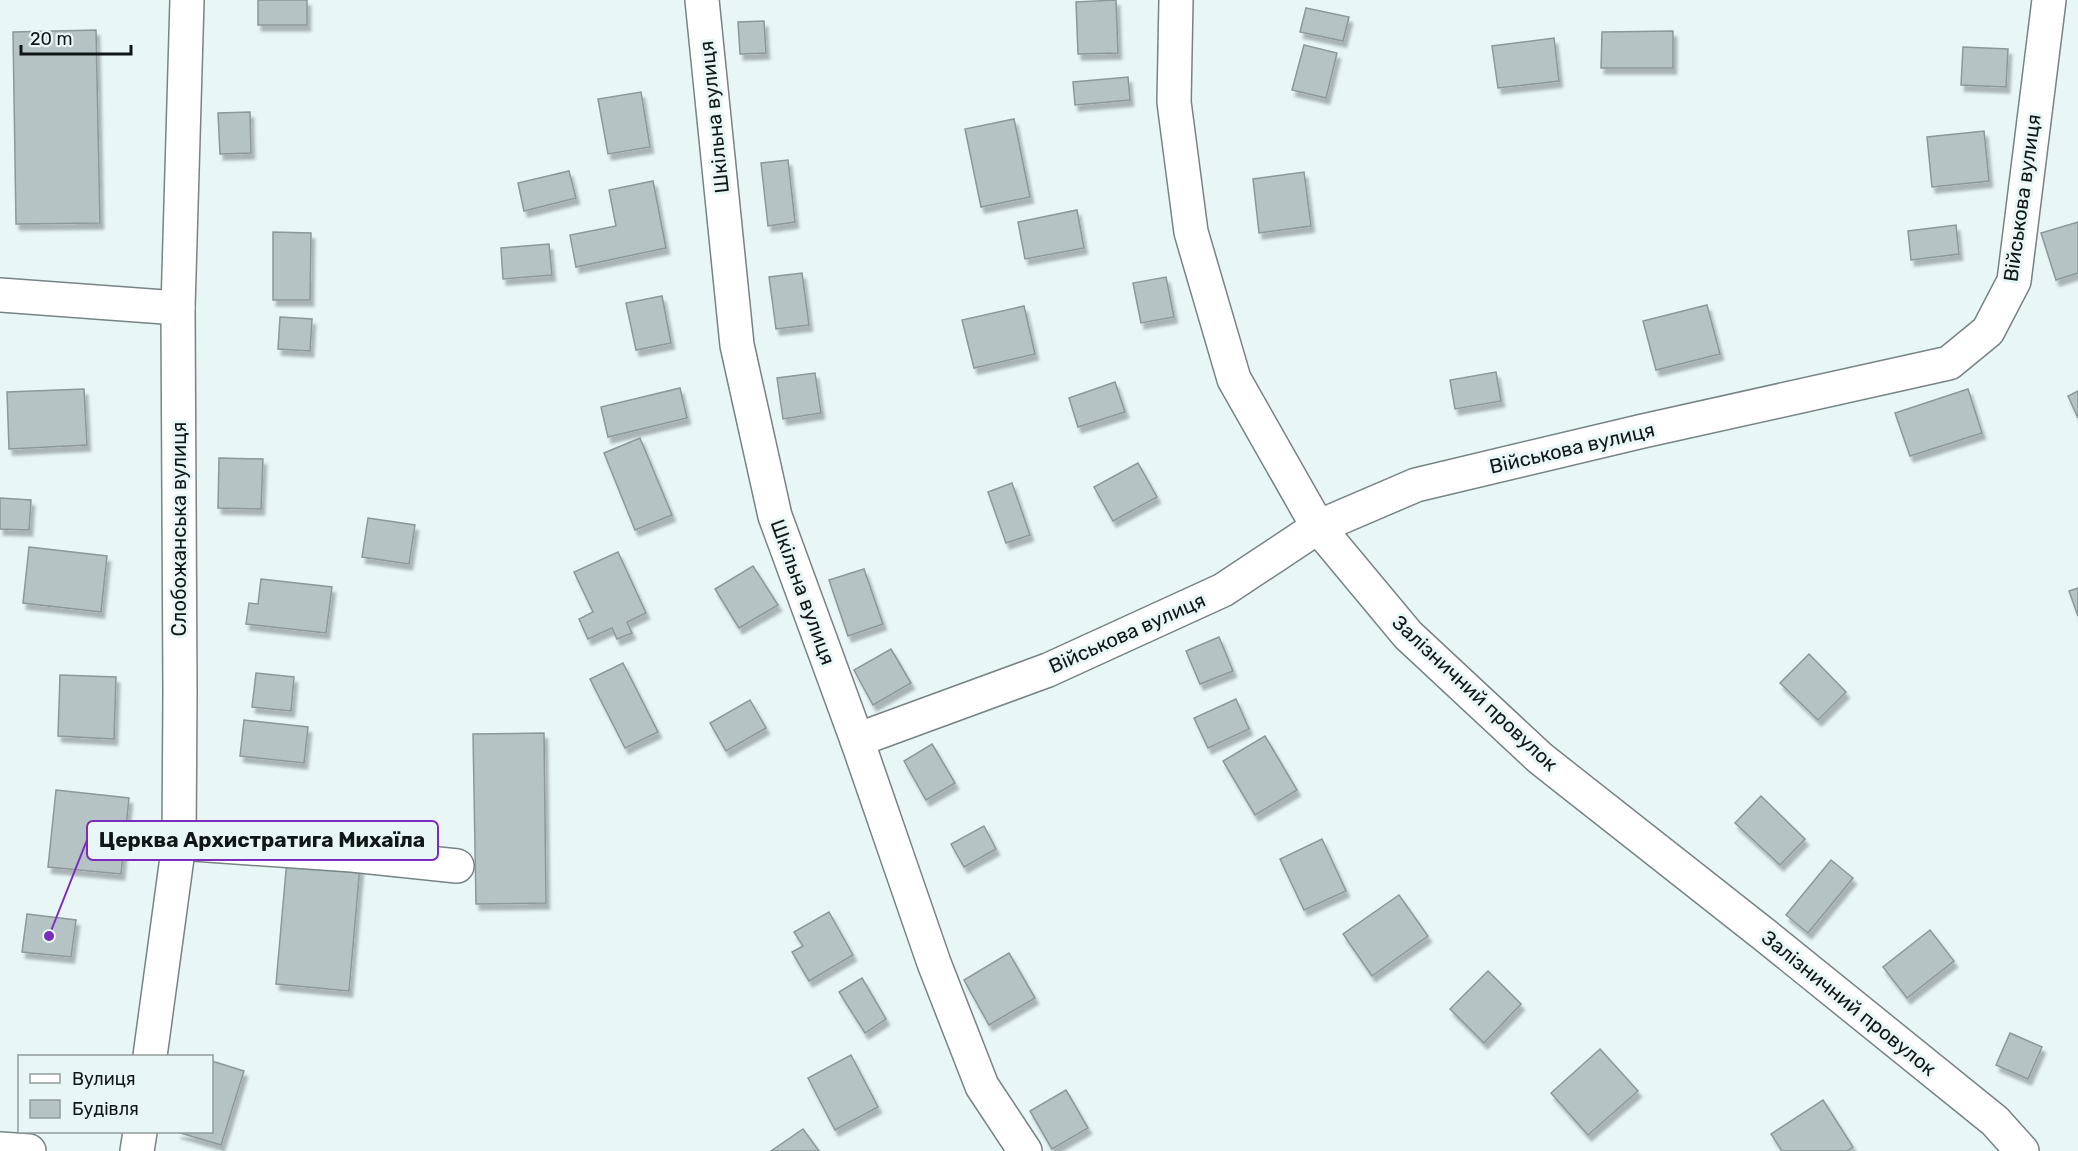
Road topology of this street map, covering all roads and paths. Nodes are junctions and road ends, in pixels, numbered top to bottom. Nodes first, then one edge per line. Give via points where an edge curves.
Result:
1 (187, 0) edge
2 (702, 0) edge
3 (1176, 0) edge
4 (2049, 0) edge
5 (0, 295) edge
6 (178, 308) junction
7 (1318, 527) junction
8 (857, 740) junction
9 (179, 843) junction
10 (457, 866) dead end
11 (150, 1055) edge
12 (982, 1086) junction
13 (140, 1133) edge
14 (0, 1149) edge
15 (29, 1151) edge
16 (137, 1151) edge
17 (1002, 1151) edge
18 (1025, 1151) edge
19 (2022, 1151) edge

1 - 6 street, Слобожанська вулиця
2 - 8 street, Шкільна вулиця via 737,345 775,516
3 - 7 street, Залізничний провулок via 1174,102 1191,232 1234,378
4 - 7 street, Військова вулиця via 2014,281 1988,331 1949,363 1416,485
5 - 6 street
6 - 9 street, Слобожанська вулиця
7 - 8 street, Військова вулиця via 1223,590 1048,670
7 - 19 street, Залізничний провулок via 1408,635 1540,758 1995,1121
8 - 12 street, Шкільна вулиця via 934,963
9 - 10 street
9 - 11 street, Слобожанська вулиця
12 - 17 street
12 - 18 street, Шкільна вулиця
13 - 16 street
14 - 15 street

